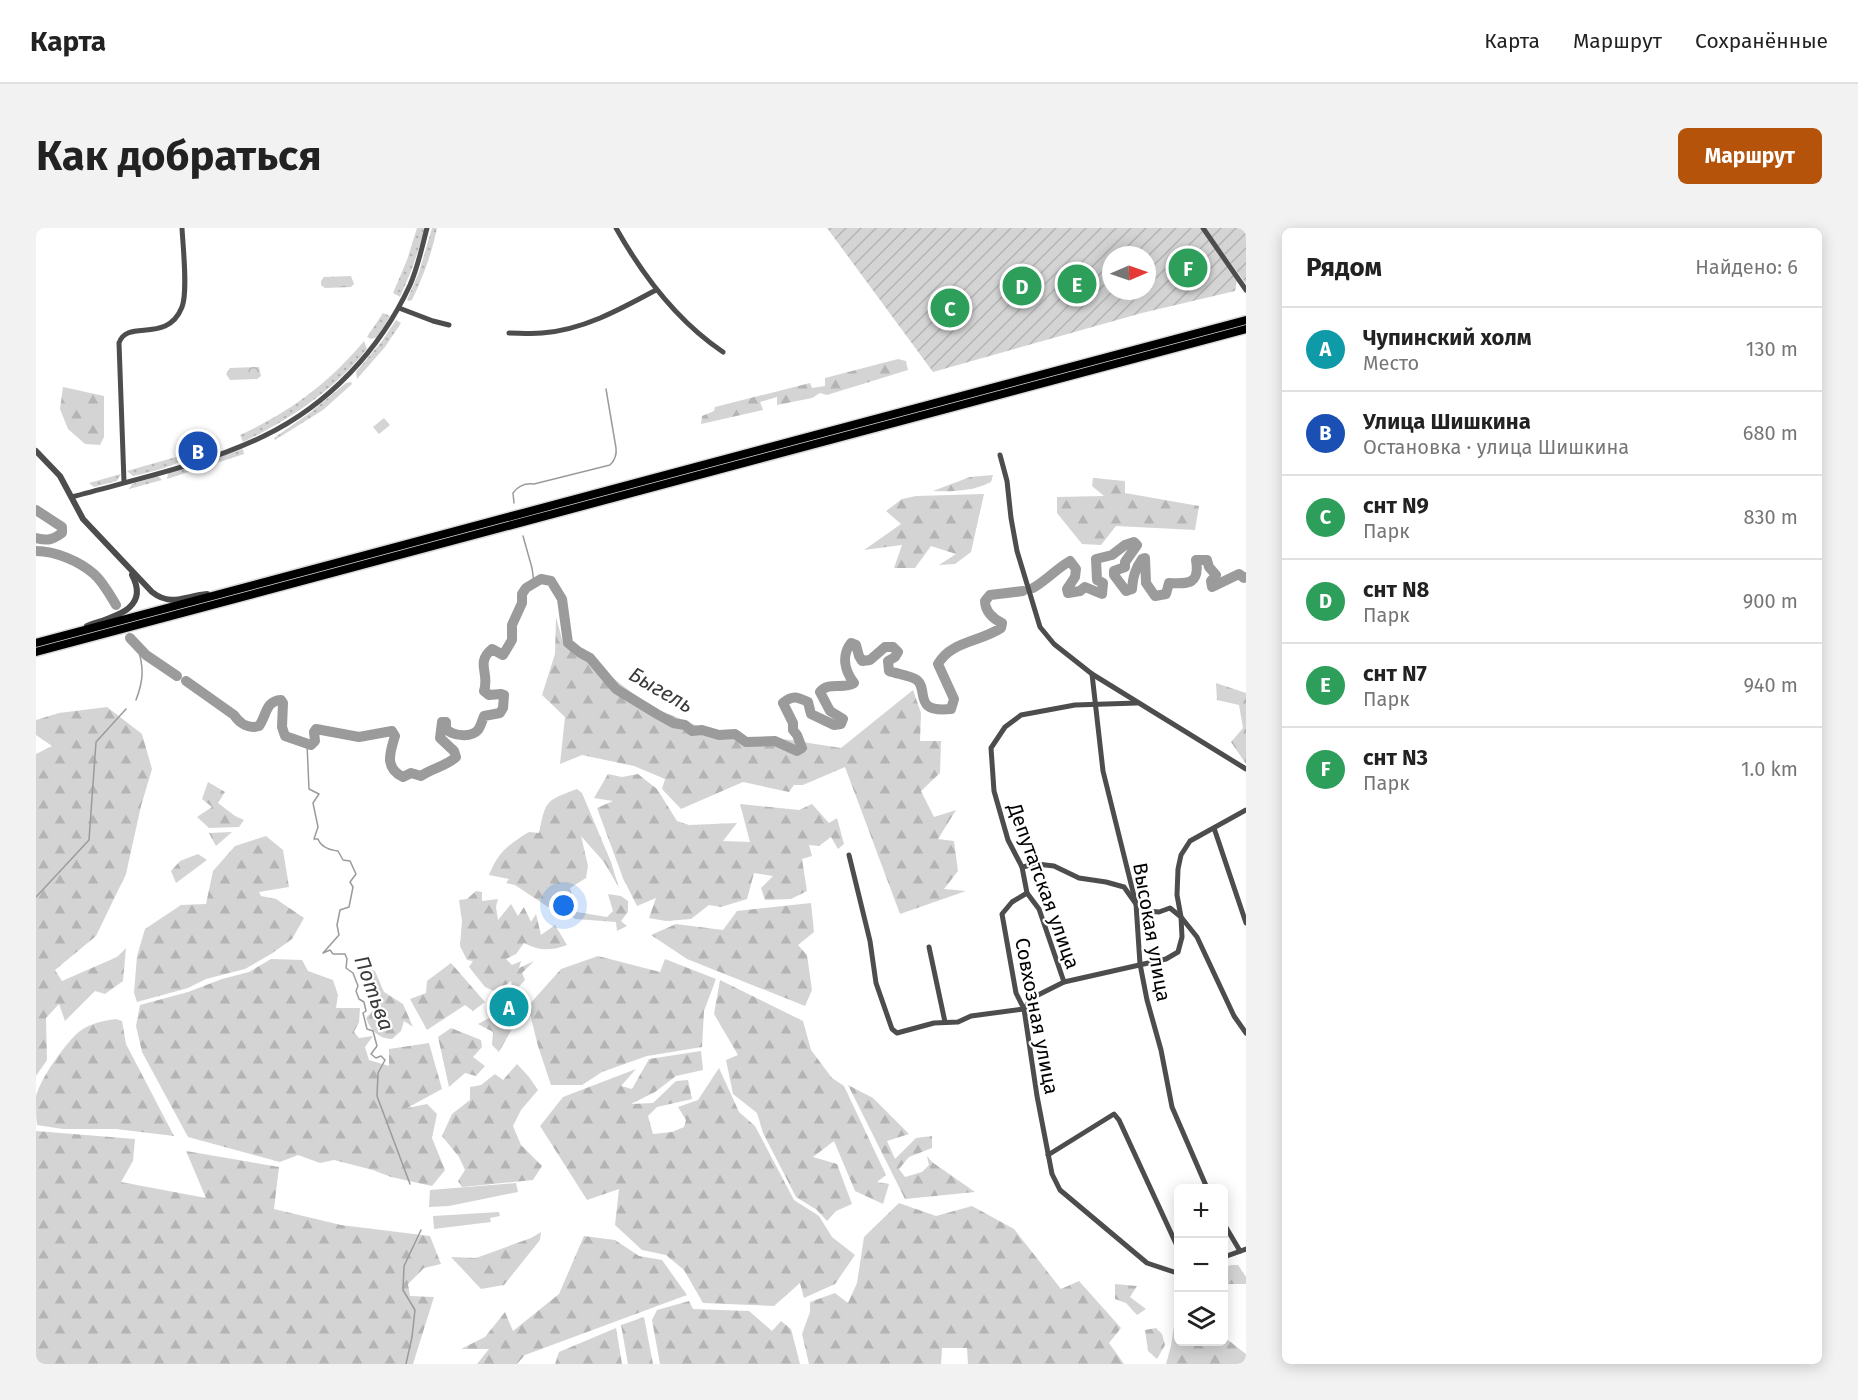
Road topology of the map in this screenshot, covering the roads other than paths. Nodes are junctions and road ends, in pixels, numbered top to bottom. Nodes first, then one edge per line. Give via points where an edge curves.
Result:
1 (182, 228) edge
2 (427, 228) edge
3 (615, 228) edge
4 (1203, 228) edge
5 (656, 290) junction
6 (1246, 290) edge
7 (399, 308) junction
8 (1246, 321) edge
9 (449, 325) dead end
10 (1246, 329) edge
11 (508, 333) dead end
12 (723, 352) dead end
13 (36, 452) edge
14 (1000, 455) dead end
15 (124, 482) junction
16 (72, 497) junction
17 (128, 566) junction
18 (220, 593) junction
19 (58, 637) junction
20 (36, 643) edge
21 (36, 652) edge
22 (1092, 674) junction
23 (1139, 702) junction
24 (1096, 705) junction
25 (1246, 769) edge
26 (1246, 810) edge
27 (1214, 828) junction
28 (849, 855) dead end
29 (1022, 867) junction
30 (1027, 893) junction
31 (1177, 895) junction
32 (1136, 904) junction
33 (1170, 908) junction
34 (1181, 917) junction
35 (1246, 923) edge
36 (929, 947) dead end
37 (1140, 964) junction
38 (1064, 982) junction
39 (1024, 1009) junction
40 (945, 1022) junction
41 (1246, 1033) edge
42 (1048, 1155) junction
43 (1206, 1184) edge
44 (1228, 1229) edge
45 (1174, 1238) edge
46 (1243, 1250) edge
47 (1228, 1256) edge
48 (1174, 1272) edge

1 - 15 street via 183,306 168,326 126,332 119,343
2 - 7 street
3 - 5 street
4 - 6 street
5 - 11 street via 618,310 562,330
5 - 12 street
7 - 9 street
7 - 15 street via 348,376 296,418 231,450
8 - 18 highway
10 - 21 highway
13 - 16 street via 60,476
14 - 22 street via 1017,550 1040,627 1054,644
15 - 16 street
16 - 17 street via 82,519
17 - 18 street via 165,600
17 - 19 street via 137,589 132,605 124,612
18 - 19 highway
19 - 20 highway
22 - 23 street
22 - 24 street, Высокая улица
23 - 24 street, Депутатская улица
23 - 25 street
24 - 29 street, Депутатская улица via 1022,715 1005,726 991,748 994,791 1008,840
24 - 32 street, Высокая улица via 1103,771
26 - 27 street
27 - 31 street via 1190,841 1181,855
27 - 35 street
28 - 40 street via 876,983 892,1029 897,1034
29 - 30 street, Депутатская улица
29 - 32 street via 1054,866 1079,878 1106,882 1124,888
30 - 38 street, Депутатская улица via 1039,909
30 - 39 street, Совхозная улица via 1002,914 1016,993
31 - 33 street
31 - 34 street
32 - 33 street via 1147,911
32 - 37 street, Высокая улица
33 - 34 street
34 - 37 street via 1178,952 1166,959
34 - 41 street via 1197,937
36 - 40 street
37 - 38 street
37 - 43 street, Высокая улица via 1172,1107
38 - 39 street via 1032,998
39 - 40 street
39 - 42 street, Совхозная улица
42 - 45 street via 1114,1114
42 - 48 street, Совхозная улица via 1060,1190 1147,1263
44 - 46 street
46 - 47 street

